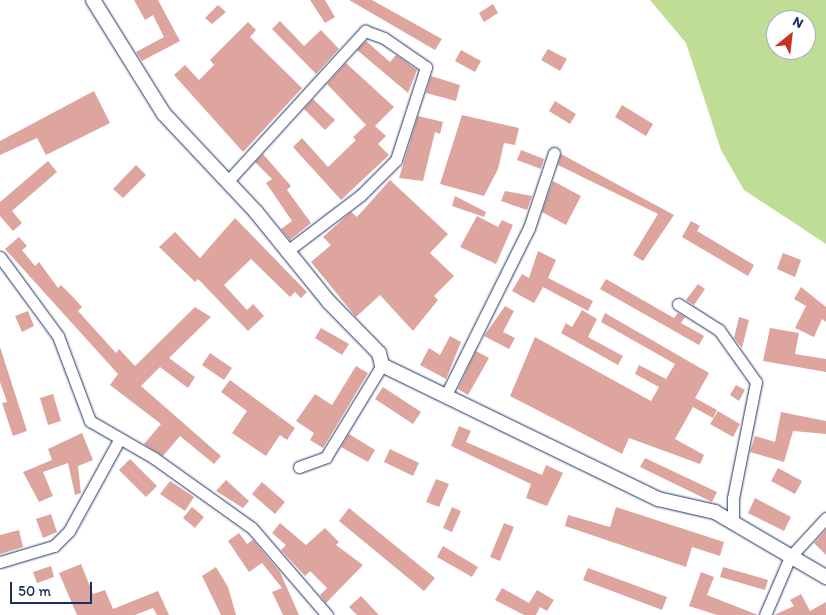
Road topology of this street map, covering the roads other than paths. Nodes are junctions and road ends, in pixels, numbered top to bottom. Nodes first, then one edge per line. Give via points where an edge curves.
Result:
1 (93, 0) edge
2 (554, 153) dead end
3 (227, 182) junction
4 (286, 252) junction
5 (0, 257) edge
6 (678, 304) dead end
7 (382, 365) junction
8 (446, 395) junction
9 (119, 440) junction
10 (299, 467) dead end
11 (826, 518) edge
12 (733, 522) junction
13 (790, 557) junction
14 (0, 562) edge
15 (826, 577) edge
16 (327, 615) edge
17 (765, 615) edge

1 - 3 street via 164,114
2 - 8 street via 529,228
3 - 4 street
3 - 4 street via 364,31 384,38 426,67 396,160 361,194
4 - 7 street via 379,353
5 - 9 street via 58,336 90,421
6 - 12 street via 719,330 756,382 733,498
7 - 8 street
7 - 10 street via 326,457
8 - 12 street via 658,499 715,512
9 - 14 street via 64,536 54,546
9 - 16 street via 154,458 252,528
11 - 13 street
12 - 13 street
13 - 15 street
13 - 17 street

